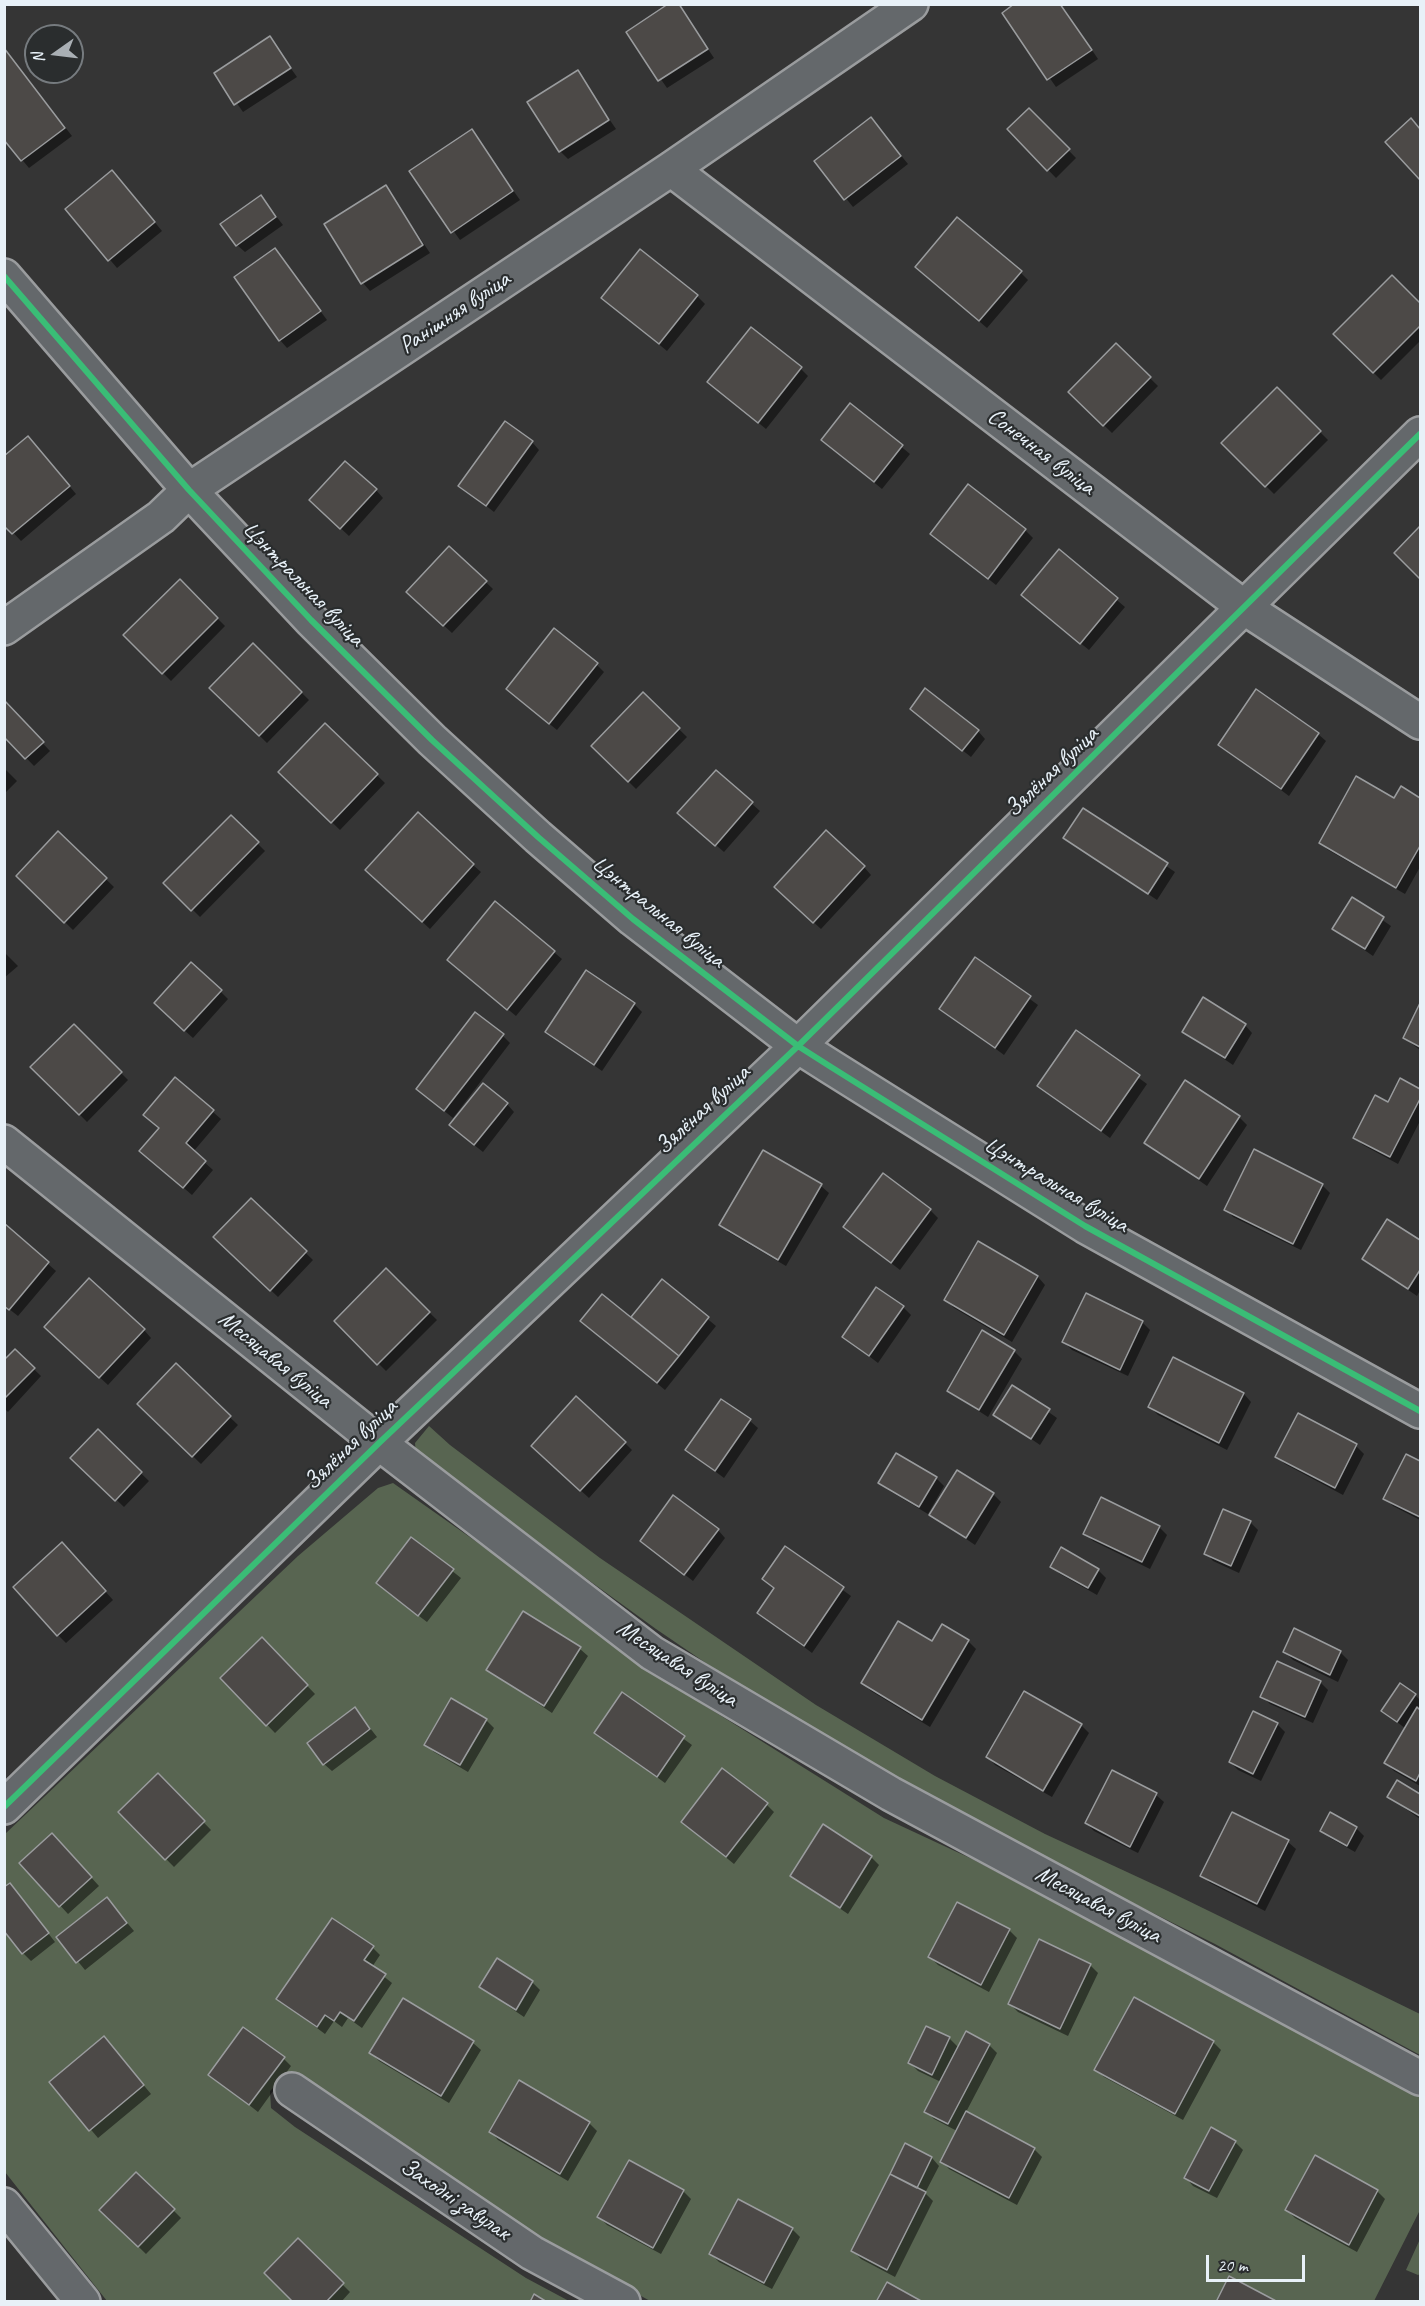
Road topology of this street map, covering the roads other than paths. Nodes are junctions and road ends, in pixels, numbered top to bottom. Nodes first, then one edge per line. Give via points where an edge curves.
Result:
1 (911, 4) edge
2 (671, 169) junction
3 (4, 276) edge
4 (1420, 434) edge
5 (189, 490) junction
6 (1245, 608) junction
7 (4, 628) edge
8 (1420, 722) edge
9 (798, 1046) junction
10 (4, 1142) edge
11 (1420, 1411) edge
12 (379, 1443) junction
13 (4, 1807) edge
14 (1420, 2078) edge
15 (292, 2090) dead end
16 (4, 2205) edge
17 (83, 2301) edge
18 (623, 2301) edge

1 - 2 street, Ранішняя вуліца
2 - 5 street, Ранішняя вуліца
2 - 6 street, Сонечная вуліца
3 - 5 street, Цэнтральная вуліца
4 - 6 street, Зялёная вуліца
5 - 7 street, Ранішняя вуліца via 161,517
5 - 9 street, Цэнтральная вуліца via 311,620 432,740 538,837 633,919
6 - 8 street, Сонечная вуліца
6 - 9 street, Зялёная вуліца
9 - 11 street, Цэнтральная вуліца via 1085,1226
9 - 12 street, Зялёная вуліца
10 - 12 street, Месяцавая вуліца
12 - 13 street, Зялёная вуліца
12 - 14 street, Месяцавая вуліца via 652,1653 891,1794
15 - 18 street, Заходні завулак via 532,2253
16 - 17 street

